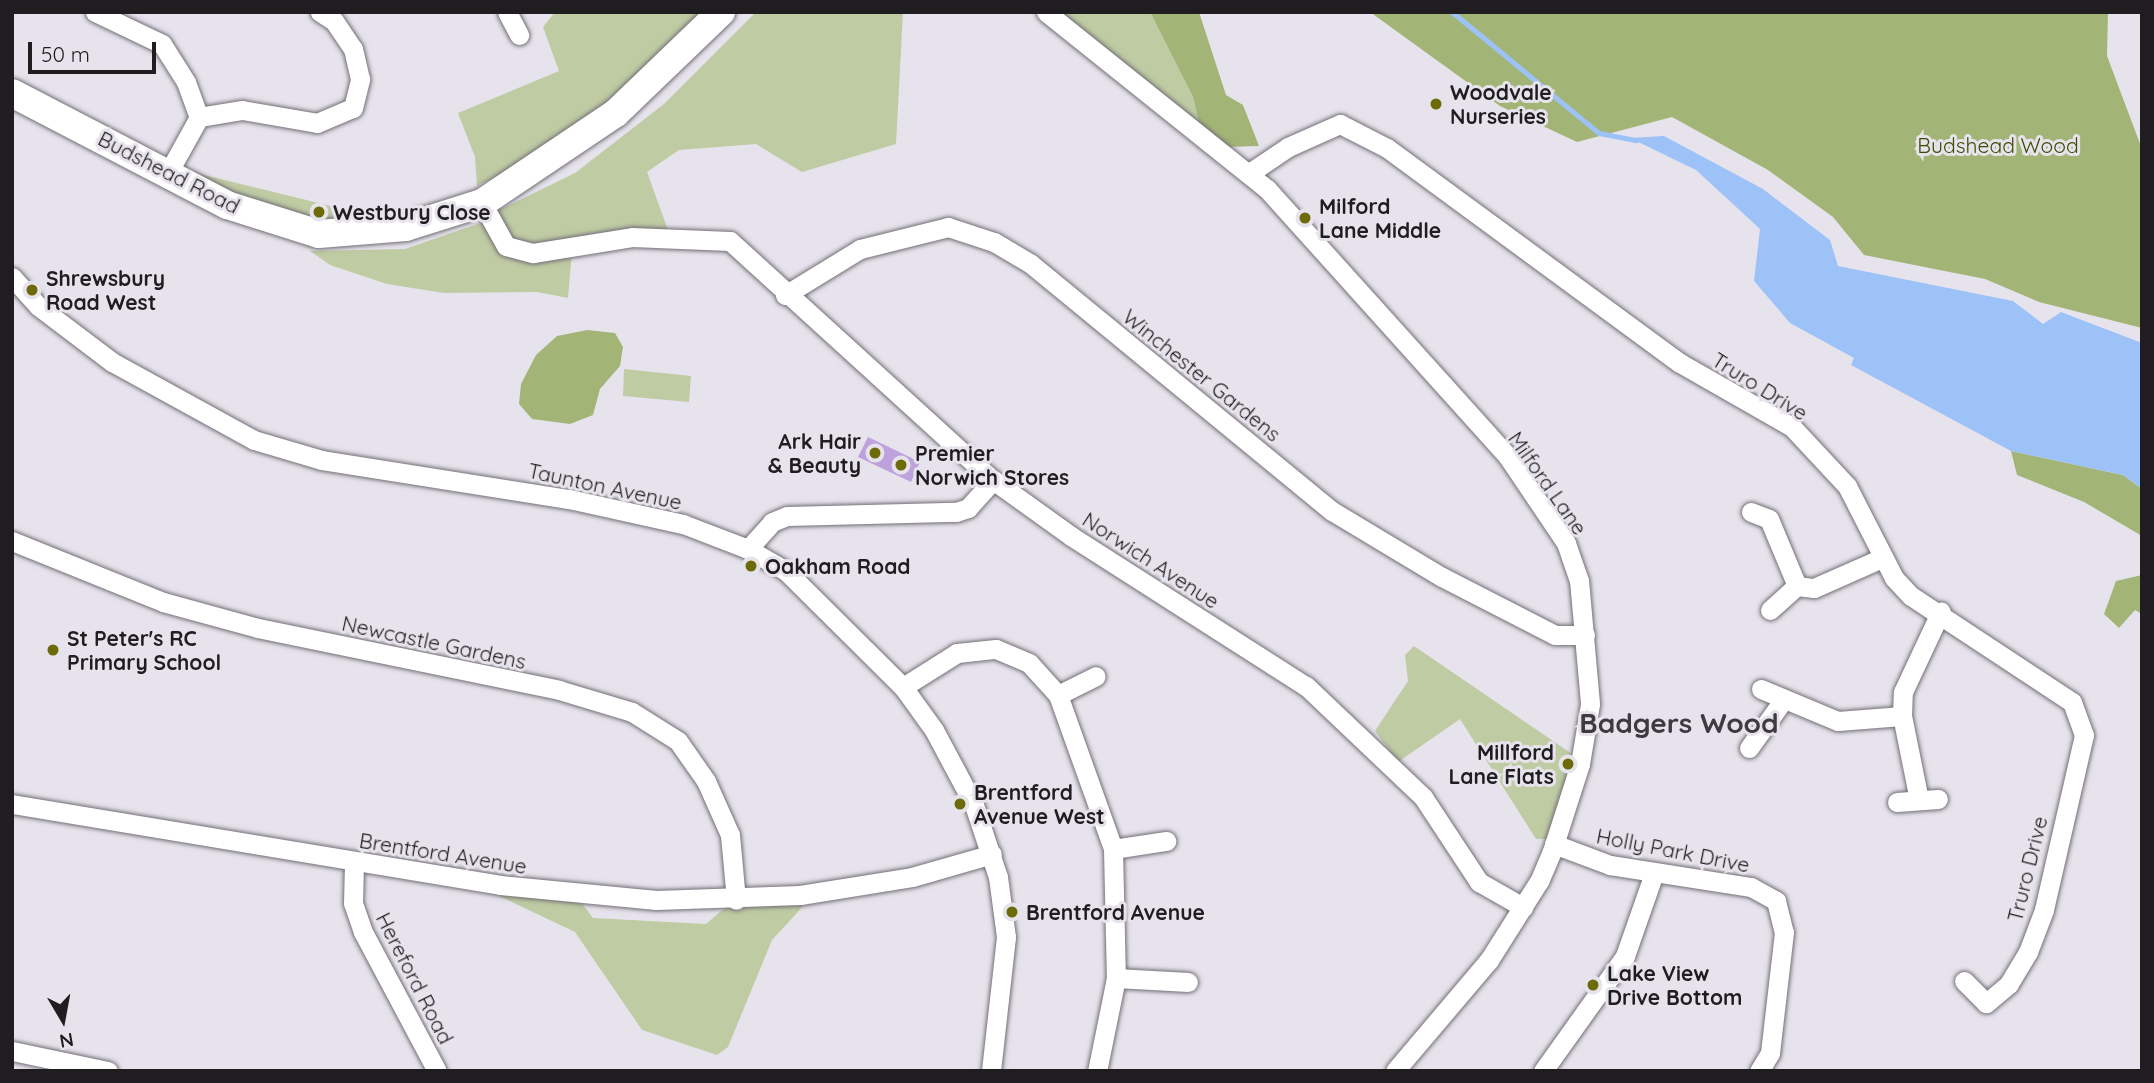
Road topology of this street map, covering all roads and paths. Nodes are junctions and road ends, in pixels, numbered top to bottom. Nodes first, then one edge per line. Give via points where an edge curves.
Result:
1 (95, 12) edge
2 (320, 12) edge
3 (507, 12) edge
4 (721, 12) edge
5 (1046, 12) edge
6 (519, 35) dead end
7 (13, 94) edge
8 (199, 117) junction
9 (1251, 172) junction
10 (168, 173) junction
11 (482, 203) junction
12 (12, 277) edge
13 (785, 295) junction
14 (993, 480) junction
15 (1751, 512) dead end
16 (12, 541) edge
17 (748, 549) junction
18 (1882, 558) junction
19 (1797, 586) junction
20 (1770, 610) dead end
21 (1941, 611) junction
22 (1585, 635) junction
23 (1096, 676) dead end
24 (902, 687) junction
25 (1761, 689) dead end
26 (1058, 695) junction
27 (1784, 699) junction
28 (1902, 716) junction
29 (1749, 748) dead end
30 (1897, 802) dead end
31 (12, 804) edge
32 (1166, 842) dead end
33 (1554, 844) junction
34 (1113, 849) junction
35 (992, 854) junction
36 (354, 863) junction
37 (1654, 873) junction
38 (736, 900) junction
39 (1523, 907) junction
40 (1116, 978) junction
41 (1964, 981) dead end
42 (1188, 982) dead end
43 (12, 1051) edge
44 (35, 1063) edge
45 (108, 1071) edge
46 (437, 1071) edge
47 (990, 1071) edge
48 (1097, 1071) edge
49 (1395, 1071) edge
50 (1543, 1071) edge
51 (1759, 1071) edge

1 - 8 street via 162,44 186,82
2 - 8 street via 334,21 353,49 360,79 353,108 317,123 242,110
3 - 6 street
4 - 11 street, Budshead Road via 616,113
5 - 9 street, Milford Lane
7 - 10 street, Budshead Road
8 - 10 street
9 - 18 street, Truro Drive via 1287,147 1340,124 1387,148 1679,363 1792,427 1847,486
9 - 22 street, Milford Lane via 1508,457 1566,543 1579,580
10 - 11 street, Budshead Road via 227,205 319,234 406,227
11 - 13 street, Norwich Avenue via 506,246 533,253 632,237 730,241
12 - 17 street, Taunton Avenue via 38,306 113,362 254,440 290,453 569,499 683,524
13 - 14 street, Norwich Avenue
13 - 22 street, Winchester Gardens via 860,248 948,227 994,242 1031,264 1332,511 1555,635
14 - 17 street via 968,508 956,512 787,516 772,522
14 - 39 street, Norwich Avenue via 1071,536 1306,686 1423,797 1479,882
15 - 19 street via 1769,519
16 - 38 street, Newcastle Gardens via 189,609 559,690 632,712 678,741 706,781 730,835
17 - 24 street, Taunton Avenue via 786,571
18 - 19 street via 1814,588
18 - 21 street, Truro Drive via 1911,596
19 - 20 street
21 - 28 street via 1915,660
21 - 41 street, Truro Drive via 2072,702 2084,735 2044,910 2028,952 2009,984 1986,1003
22 - 33 street, Milford Lane via 1590,704 1580,764
23 - 26 street
24 - 26 street via 957,653 996,649 1029,663
24 - 35 street, Taunton Avenue via 934,730
25 - 27 street
26 - 34 street
27 - 28 street via 1838,721
27 - 29 street
28 - 30 street via 1929,800
31 - 36 street, Brentford Avenue
32 - 34 street
33 - 37 street, Holly Park Drive via 1610,865
33 - 39 street, Milford Lane
34 - 40 street
35 - 38 street, Brentford Avenue via 912,877
35 - 47 street, Taunton Avenue via 1006,937
36 - 38 street, Brentford Avenue via 566,895
36 - 46 street, Hereford Road via 353,903 363,932
37 - 50 street via 1625,956
37 - 51 street, Holly Park Drive via 1751,887 1776,901 1784,932 1770,1053
39 - 49 street, Milford Lane via 1489,960
40 - 42 street
40 - 48 street
43 - 44 street
44 - 45 street

